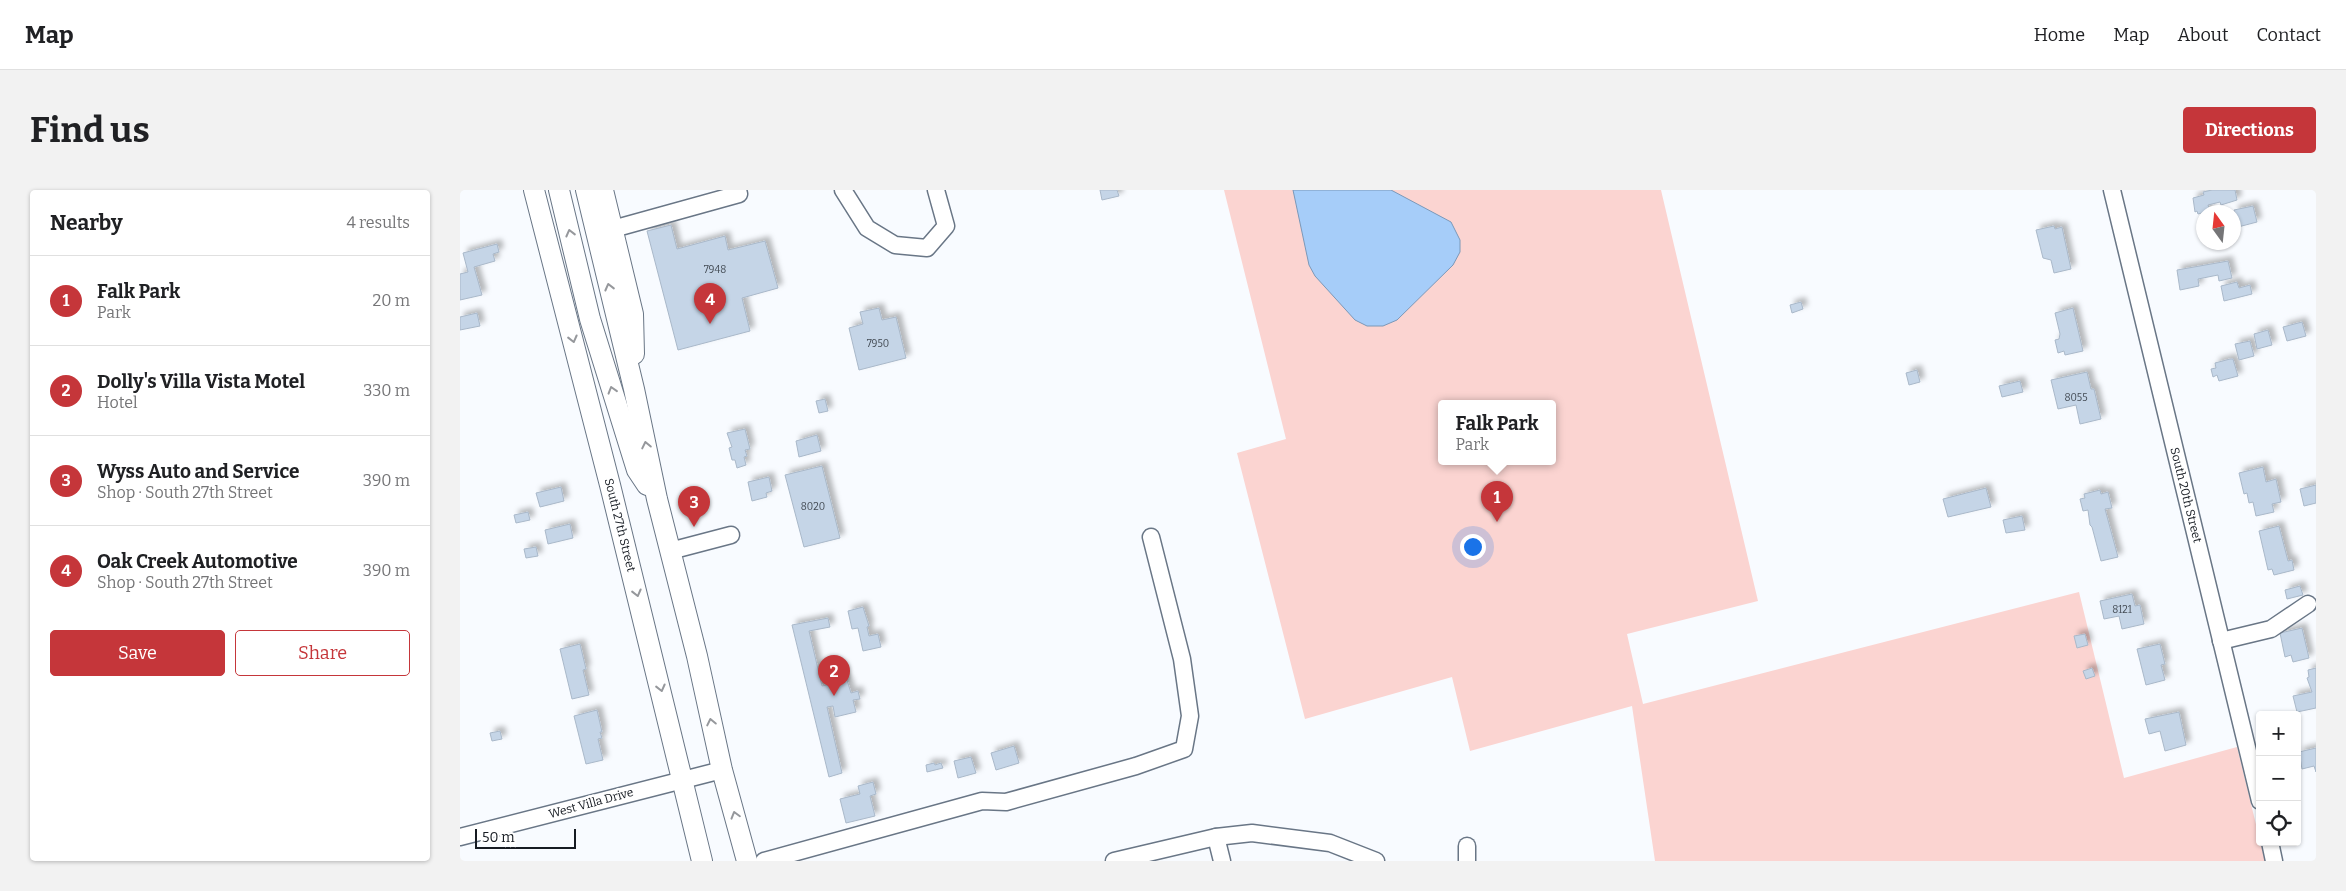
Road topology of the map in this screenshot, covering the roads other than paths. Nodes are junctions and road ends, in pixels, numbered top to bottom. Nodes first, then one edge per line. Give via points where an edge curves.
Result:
1 (534, 190) edge
2 (559, 190) edge
3 (586, 190) edge
4 (604, 190) edge
5 (738, 190) edge
6 (843, 190) edge
7 (936, 190) edge
8 (2112, 190) edge
9 (604, 231) junction
10 (657, 499) junction
11 (731, 535) dead end
12 (1151, 537) dead end
13 (670, 551) junction
14 (2308, 604) dead end
15 (2221, 641) junction
16 (722, 770) junction
17 (683, 778) junction
18 (2256, 784) edge
19 (460, 837) edge
20 (1216, 837) junction
21 (2271, 846) edge
22 (702, 861) edge
23 (747, 861) edge
24 (764, 861) edge
25 (1114, 861) edge
26 (1222, 861) edge
27 (1376, 861) edge
28 (2274, 861) edge

1 -> 17 main road, South 27th Street
10 -> 2 main road via 637,470 590,319
3 - 9 main road
4 - 9 main road
5 - 9 street via 739,194
6 - 7 street via 867,228 895,245 927,248 946,226
8 - 15 street, South 20th Street
10 -> 9 main road via 634,389 633,314
10 - 13 main road
11 - 13 street
12 - 24 street via 1182,660 1190,716 1184,749 1136,766 1006,802 982,801
16 -> 13 main road
14 - 15 street via 2271,629
15 - 18 street, South 20th Street
16 - 17 street, West Villa Drive
23 -> 16 main road
17 - 19 street, West Villa Drive
17 - 22 main road, South 27th Street
20 - 25 street
20 - 26 street
20 - 27 street via 1252,832 1330,843
21 - 28 street

